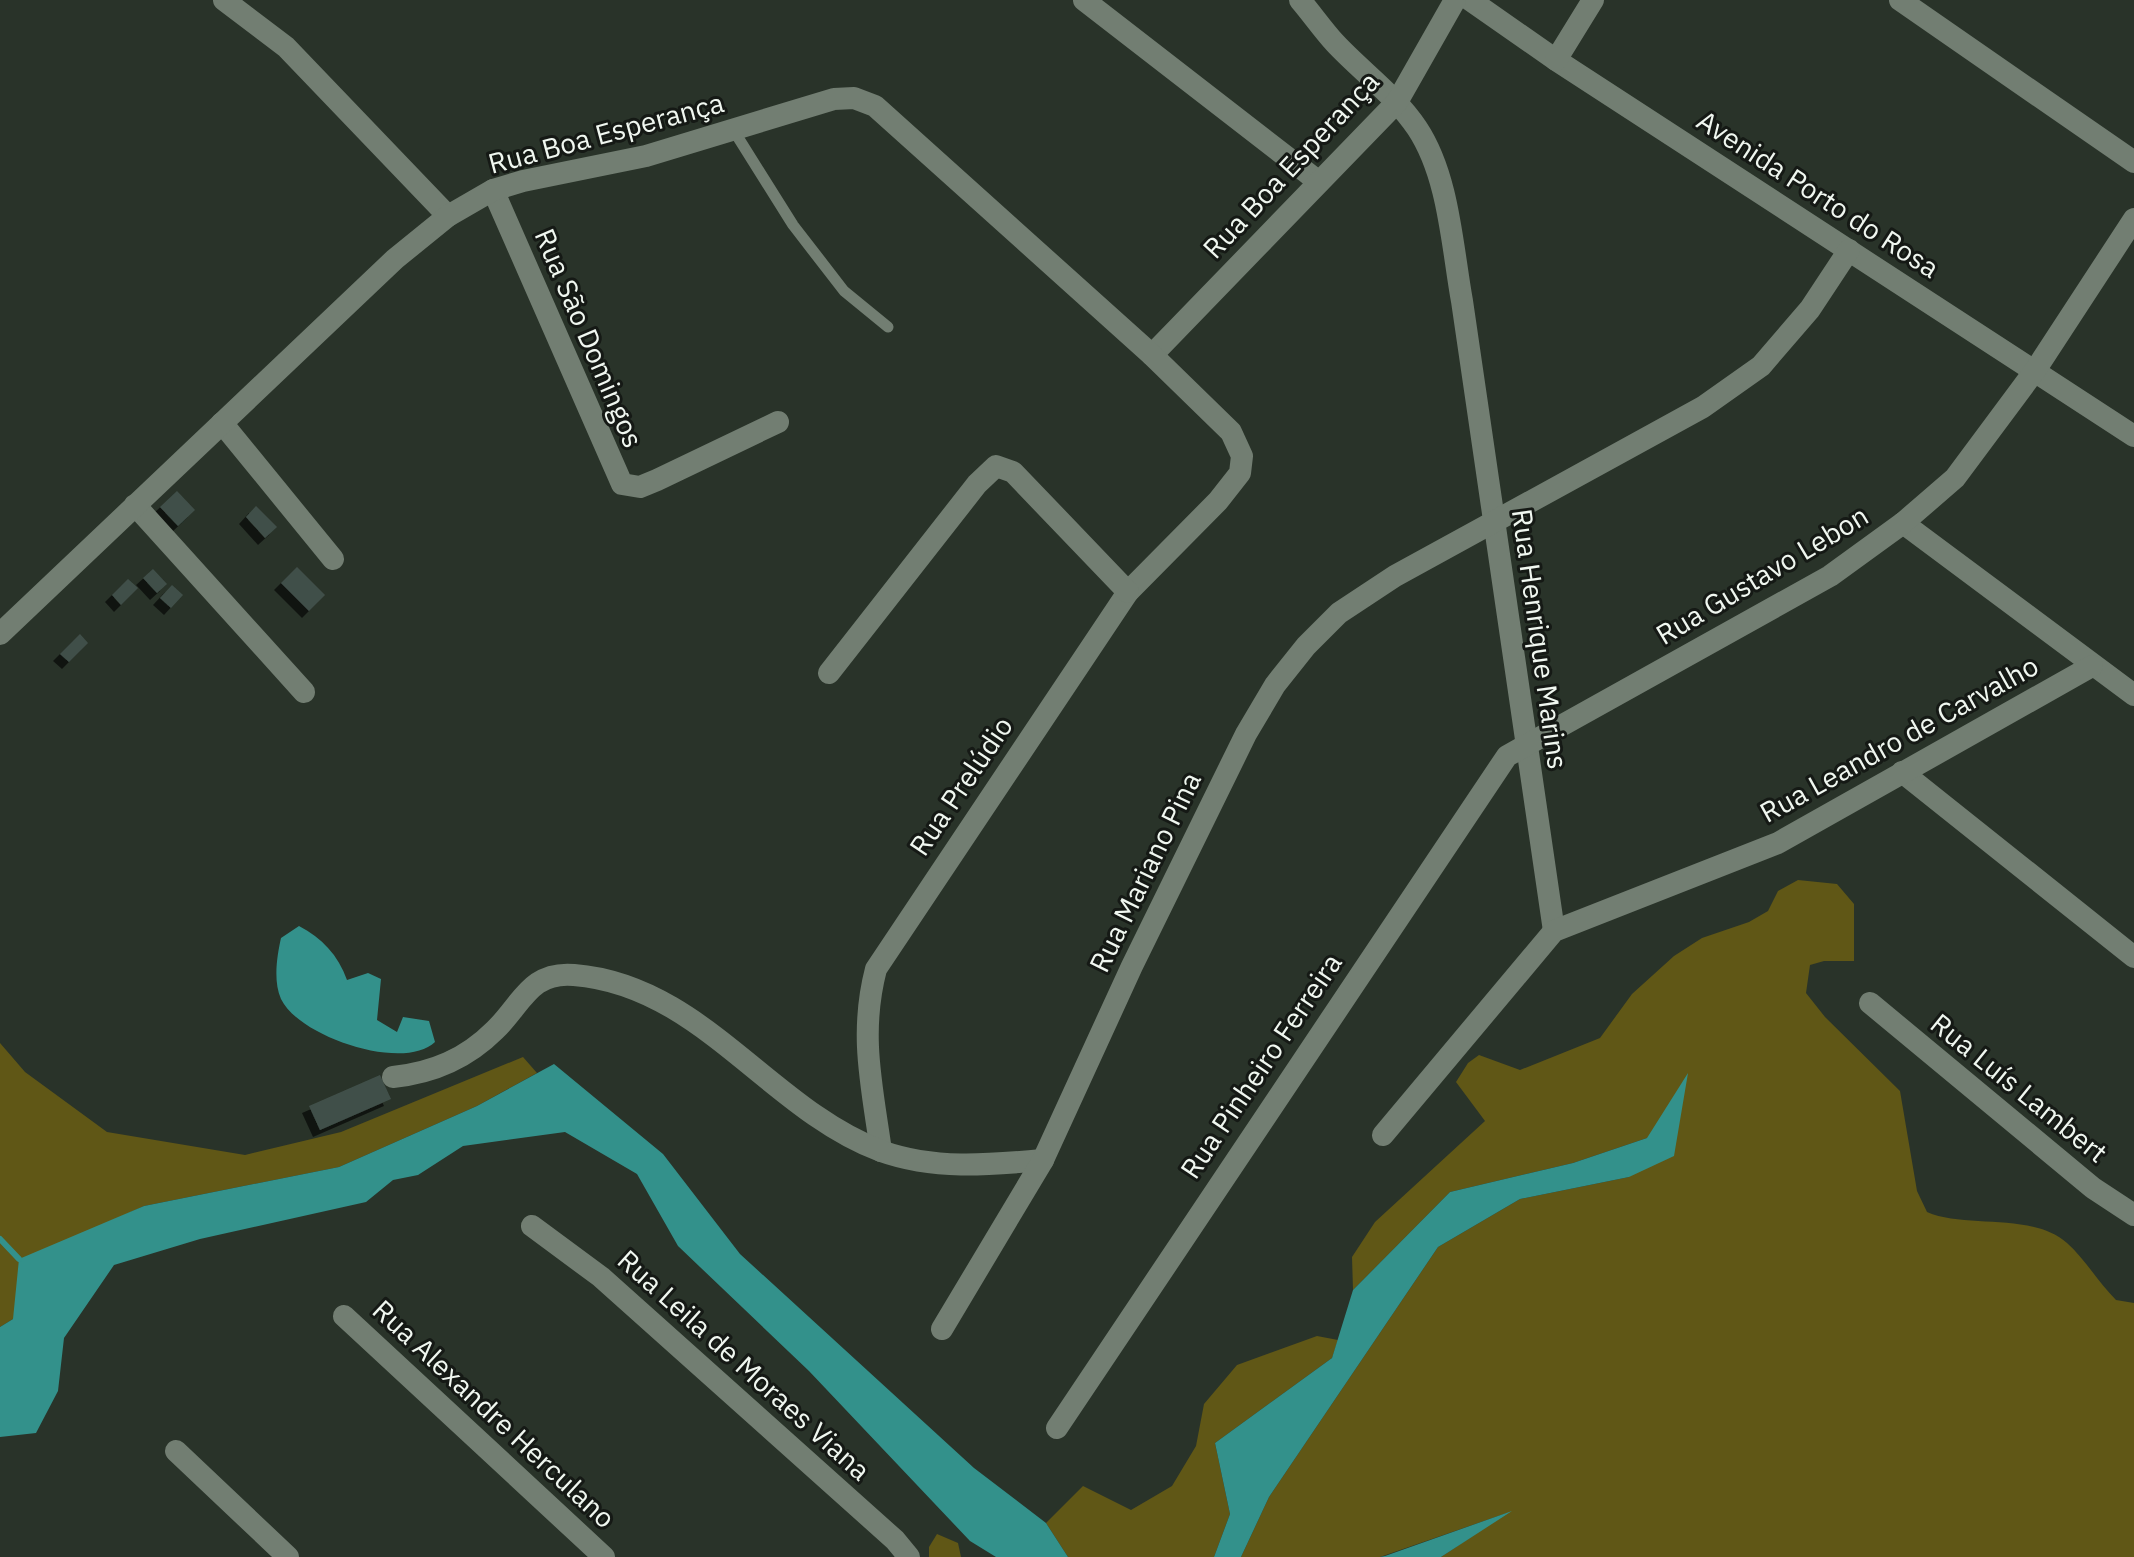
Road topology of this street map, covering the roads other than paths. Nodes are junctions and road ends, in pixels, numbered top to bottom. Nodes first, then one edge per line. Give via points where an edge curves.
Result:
1 (224, 0) edge
2 (1084, 0) edge
3 (1300, 0) edge
4 (1455, 0) edge
5 (1470, 0) edge
6 (1593, 0) edge
7 (1900, 0) edge
8 (1556, 60) junction
9 (1397, 102) junction
10 (734, 131) junction
11 (2134, 162) edge
12 (1319, 182) junction
13 (493, 190) junction
14 (448, 216) junction
15 (2134, 219) edge
16 (1849, 250) junction
17 (888, 327) dead end
18 (1152, 355) junction
19 (2036, 369) junction
20 (778, 422) dead end
21 (222, 423) junction
22 (2134, 436) edge
23 (1218, 501) joint
24 (135, 505) junction
25 (1494, 523) junction
26 (1903, 523) junction
27 (333, 559) dead end
28 (1128, 592) junction
29 (0, 634) edge
30 (2092, 666) junction
31 (829, 673) dead end
32 (304, 692) dead end
33 (2134, 695) edge
34 (1525, 746) junction
35 (1902, 772) junction
36 (1554, 931) junction
37 (2134, 957) edge
38 (1870, 1003) dead end
39 (393, 1077) dead end
40 (1383, 1135) dead end
41 (881, 1151) junction
42 (1043, 1160) junction
43 (2134, 1215) edge
44 (532, 1226) dead end
45 (344, 1316) dead end
46 (942, 1329) dead end
47 (1057, 1428) dead end
48 (176, 1451) dead end
49 (288, 1557) edge
50 (604, 1557) edge
51 (909, 1557) edge

1 - 14 street via 286,47
2 - 12 street
3 - 9 street, Rua Henrique Marins via 1335,43
4 - 9 street, Rua Boa Esperança
5 - 8 street, Avenida Porto do Rosa
6 - 8 street
7 - 11 street
8 - 16 street, Avenida Porto do Rosa
9 - 12 street, Rua Boa Esperança
9 - 25 street, Rua Henrique Marins via 1431,154 1443,198
10 - 13 street, Rua Boa Esperança
10 - 17 lane via 801,236 844,291
10 - 18 street, Rua Boa Esperança via 834,99 865,101
12 - 18 street, Rua Boa Esperança
13 - 14 street, Rua Boa Esperança
13 - 20 street, Rua São Domingos via 622,484 640,487
14 - 21 street, Rua Boa Esperança via 395,259
15 - 19 street, Rua Gustavo Lebon
16 - 19 street, Avenida Porto do Rosa
16 - 25 street, Rua Mariano Pina via 1810,309 1761,366 1703,407
18 - 23 street, Rua Boa Esperança via 1231,432 1239,447 1240,473
19 - 22 street, Avenida Porto do Rosa
19 - 26 street, Rua Gustavo Lebon via 1955,478
21 - 24 street, Rua Boa Esperança
21 - 27 street
23 - 28 street, Rua Prelúdio
24 - 29 street, Rua Boa Esperança
24 - 32 street
25 - 34 street, Rua Henrique Marins
25 - 42 street, Rua Mariano Pina via 1339,613 1275,685 1218,789
26 - 30 street
26 - 34 street, Rua Gustavo Lebon via 1830,576
28 - 31 street via 1013,472 996,466
28 - 41 street, Rua Prelúdio via 876,969 865,1015 865,1042
30 - 33 street
30 - 35 street, Rua Leandro de Carvalho
34 - 36 street, Rua Henrique Marins
34 - 47 street, Rua Pinheiro Ferreira via 1507,756 1492,774
35 - 36 street, Rua Leandro de Carvalho via 1778,843
35 - 37 street
36 - 40 street
38 - 43 street, Rua Luís Lambert via 2093,1188
39 - 41 street via 442,1068 497,1029 532,984 557,974 577,975 667,1003 846,1135
41 - 42 street via 977,1166
42 - 46 street, Rua Mariano Pina
44 - 51 street, Rua Leila de Moraes Viana via 628,1300
45 - 50 street, Rua Alexandre Herculano
48 - 49 street

